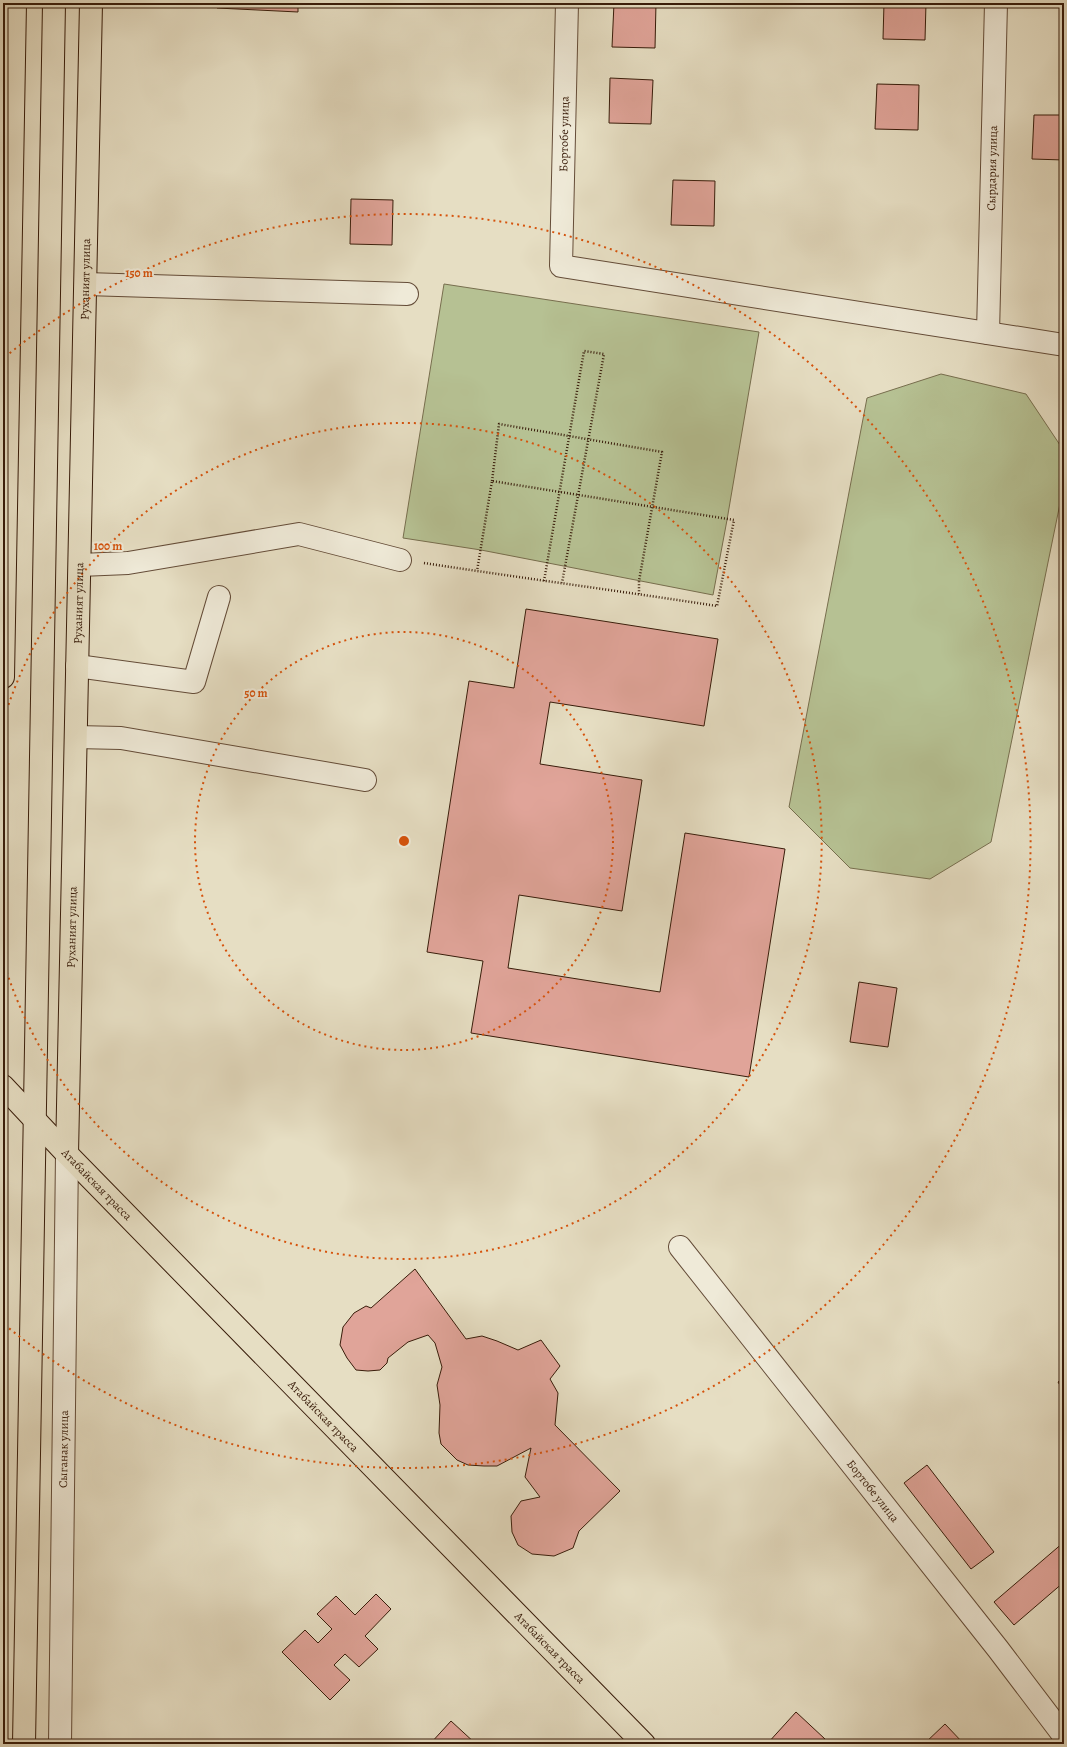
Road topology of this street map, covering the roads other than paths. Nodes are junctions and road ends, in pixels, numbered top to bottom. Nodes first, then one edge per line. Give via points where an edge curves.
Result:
1 (15, 3) edge
2 (54, 3) edge
3 (91, 3) edge
4 (567, 3) edge
5 (996, 3) edge
6 (86, 284) junction
7 (406, 294) dead end
8 (988, 333) junction
9 (1064, 345) edge
10 (400, 560) road end
11 (80, 565) junction
12 (219, 597) dead end
13 (77, 666) junction
14 (3, 676) edge
15 (76, 737) junction
16 (365, 780) dead end
17 (3, 1086) edge
18 (35, 1120) junction
19 (67, 1154) junction
20 (680, 1247) dead end
21 (1064, 1736) edge
22 (24, 1744) edge
23 (60, 1744) edge
24 (644, 1744) edge

1 - 14 main road
2 - 18 main road
3 - 6 main road, Руханият улица
4 - 8 street, Бортобе улица via 561,266
5 - 8 street, Сырдария улица
6 - 7 street
6 - 11 main road, Руханият улица
8 - 9 street
10 - 11 street via 299,534 128,563
11 - 13 main road, Руханият улица
12 - 13 street via 194,682
13 - 15 main road, Руханият улица
15 - 16 street via 121,738
15 - 19 main road, Руханият улица
17 - 18 main road, Атабайская трасса
18 - 19 main road, Атабайская трасса
18 - 22 main road
19 - 23 street, Сыганак улица
19 - 24 main road, Атабайская трасса
20 - 21 street, Бортобе улица

